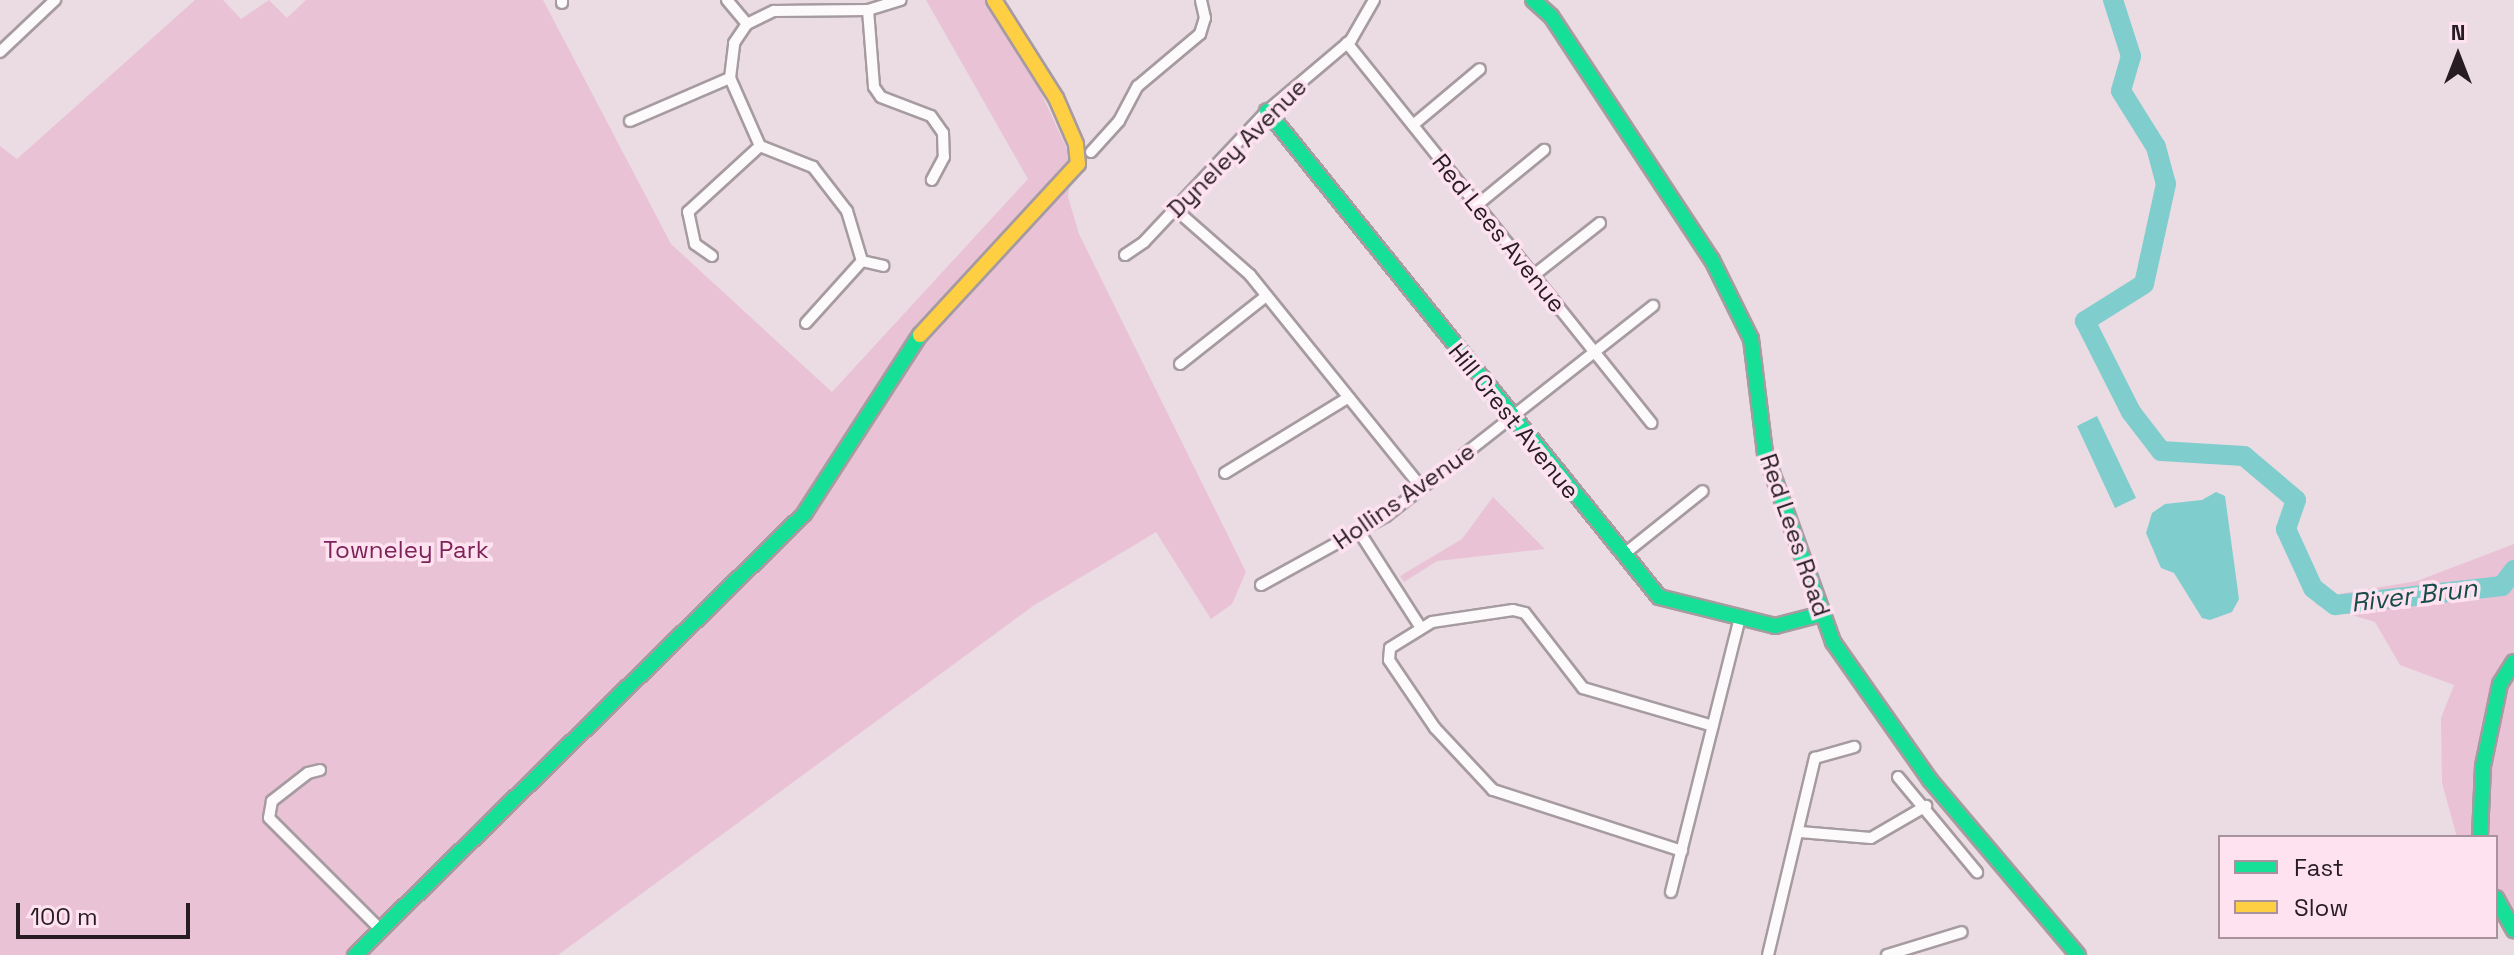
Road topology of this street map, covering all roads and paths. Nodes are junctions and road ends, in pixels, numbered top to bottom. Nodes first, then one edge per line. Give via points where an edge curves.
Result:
1 (55, 0) edge
2 (727, 0) edge
3 (900, 0) edge
4 (994, 0) edge
5 (1201, 0) edge
6 (1374, 0) edge
7 (1533, 0) edge
8 (811, 5) edge
9 (868, 10) junction
10 (747, 24) junction
11 (1347, 43) junction
12 (0, 52) edge
13 (1480, 69) dead end
14 (730, 78) junction
15 (1267, 111) junction
16 (630, 121) dead end
17 (1413, 125) junction
18 (760, 146) junction
19 (1544, 150) dead end
20 (1091, 152) dead end
21 (932, 180) dead end
22 (1477, 205) junction
23 (1175, 209) junction
24 (1600, 223) dead end
25 (1125, 255) dead end
26 (712, 256) dead end
27 (862, 261) junction
28 (883, 266) dead end
29 (1534, 275) junction
30 (1266, 296) junction
31 (1653, 306) dead end
32 (806, 323) dead end
33 (1595, 351) junction
34 (1180, 364) dead end
35 (1349, 397) junction
36 (1511, 418) junction
37 (1651, 423) dead end
38 (1225, 473) dead end
39 (1422, 488) junction
40 (1703, 491) dead end
41 (1360, 533) junction
42 (1623, 555) junction
43 (1261, 585) dead end
44 (1821, 614) junction
45 (1740, 618) junction
46 (1421, 628) junction
47 (2514, 662) edge
48 (1713, 726) junction
49 (1854, 747) dead end
50 (320, 770) dead end
51 (1898, 777) dead end
52 (1925, 807) junction
53 (1800, 832) junction
54 (2480, 835) edge
55 (1682, 851) junction
56 (1977, 872) dead end
57 (1671, 892) dead end
58 (2498, 902) edge
59 (381, 930) junction
60 (2514, 930) edge
61 (1962, 932) dead end
62 (355, 955) edge
63 (1768, 955) edge
64 (1887, 955) edge
65 (2078, 955) edge

1 - 12 street
2 - 10 street
3 - 9 street
4 - 59 street via 1056,98 1076,144 1078,164 918,337 804,514
5 - 20 street via 1205,18 1200,34 1138,86 1119,121
6 - 11 street, Dyneley Avenue
7 - 44 street, Red Lees Road via 1551,16 1712,260 1751,339 1765,453
8 - 9 street
8 - 10 street via 774,11
9 - 21 street via 874,87 881,97 931,116 943,133 944,157
10 - 14 street via 734,43
11 - 15 street, Dyneley Avenue
11 - 17 street, Red Lees Avenue
13 - 17 street
14 - 16 street
14 - 18 street
15 - 23 street, Dyneley Avenue
15 - 36 street, Hill Crest Avenue
17 - 22 street, Red Lees Avenue
18 - 26 street via 688,212 695,244
18 - 27 street via 813,167 847,211
19 - 22 street
22 - 29 street, Red Lees Avenue
23 - 25 street, Dyneley Avenue
23 - 30 street
24 - 29 street
27 - 28 street
27 - 32 street
29 - 33 street, Red Lees Avenue
30 - 34 street
30 - 35 street
31 - 33 street, Hollins Avenue
33 - 36 street, Hollins Avenue
33 - 37 street, Red Lees Avenue
35 - 38 street
35 - 39 street
36 - 39 street, Hollins Avenue
36 - 42 street, Hill Crest Avenue
39 - 41 street, Hollins Avenue
40 - 42 street
41 - 43 street, Hollins Avenue
41 - 46 street
42 - 45 street, Hill Crest Avenue via 1659,597
44 - 45 street, Hill Crest Avenue via 1775,626
44 - 65 street, Red Lees Road via 1833,642 1930,780
45 - 48 street
46 - 48 street via 1513,610 1525,613 1583,688
46 - 55 street via 1390,648 1389,660 1435,728 1493,790
47 - 54 street via 2500,684 2483,766
48 - 55 street
49 - 53 street via 1815,758
50 - 59 street via 272,801 269,818
51 - 52 street
52 - 53 street via 1871,838
52 - 56 street
53 - 63 street
55 - 57 street
58 - 60 street
59 - 62 street
61 - 64 street

